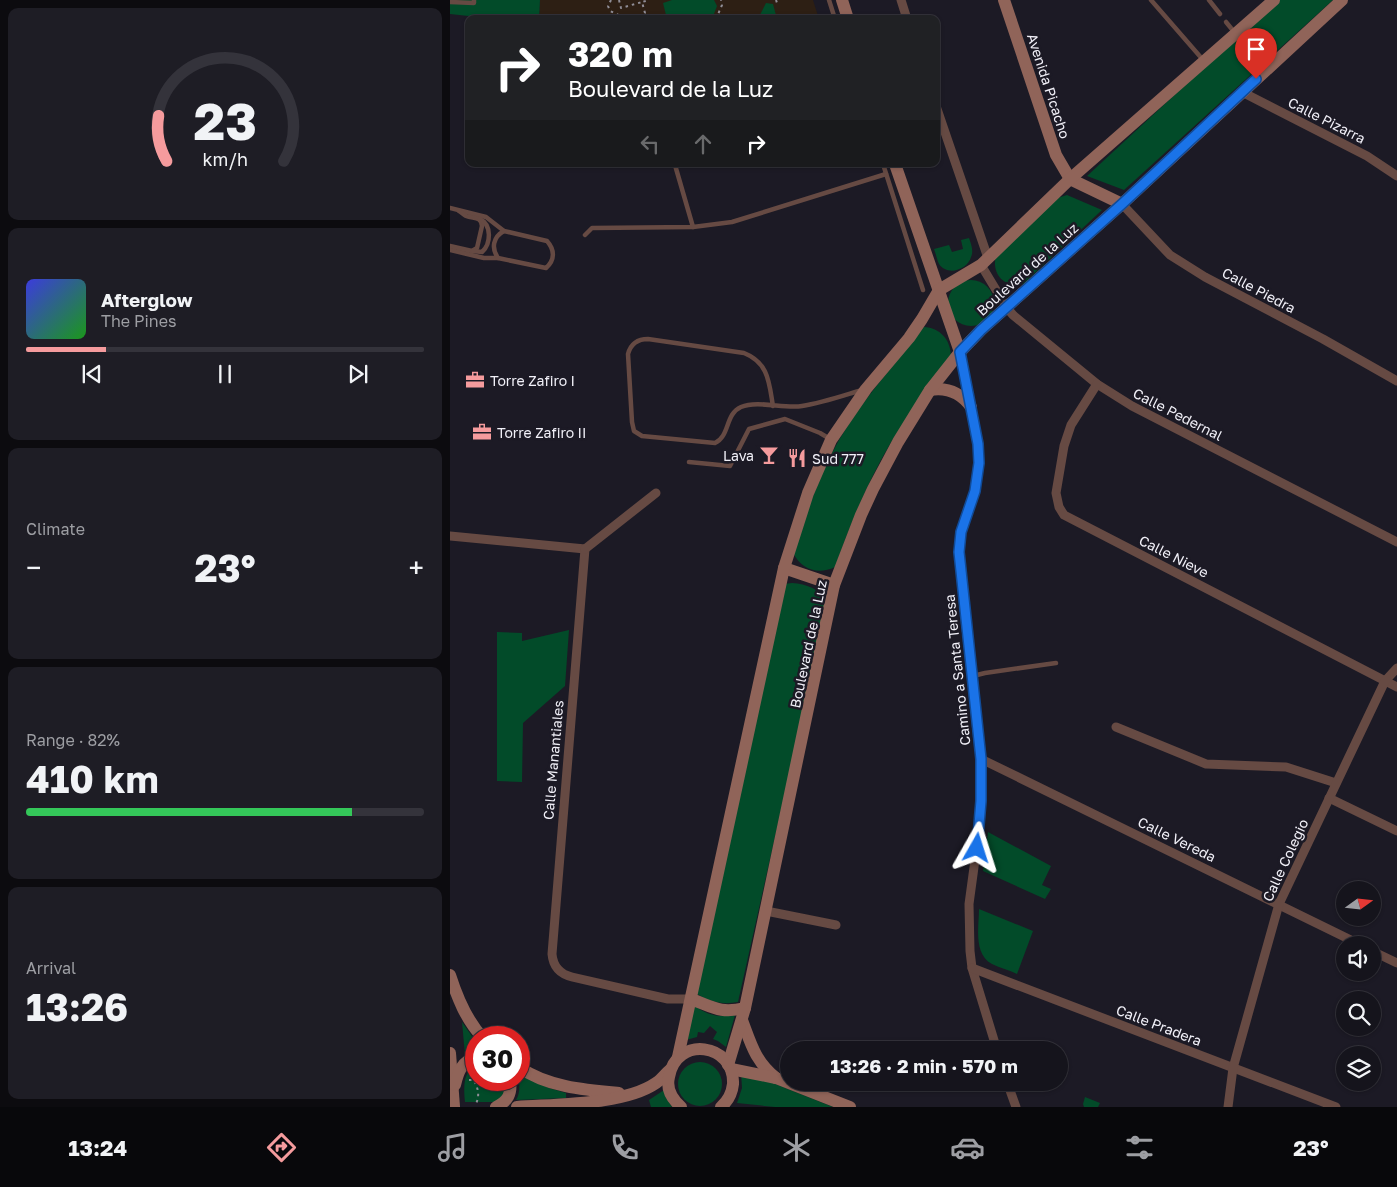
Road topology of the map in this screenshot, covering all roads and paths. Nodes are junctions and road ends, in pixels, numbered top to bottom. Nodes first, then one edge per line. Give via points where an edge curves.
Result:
1 (474, 0) edge
2 (611, 0) edge
3 (618, 0) edge
4 (649, 0) edge
5 (721, 0) edge
6 (829, 0) edge
7 (901, 0) edge
8 (1004, 0) edge
9 (1151, 0) edge
10 (1209, 0) edge
11 (1274, 0) edge
12 (1342, 0) edge
13 (450, 2) edge
14 (642, 2) junction
15 (722, 5) junction
16 (726, 8) dead end
17 (841, 13) edge
18 (1220, 14) dead end
19 (618, 15) edge
20 (644, 15) edge
21 (718, 15) edge
22 (906, 15) edge
23 (1226, 22) dead end
24 (1236, 34) junction
25 (1204, 61) junction
26 (1242, 92) junction
27 (940, 119) edge
28 (676, 167) edge
29 (884, 167) edge
30 (897, 167) edge
31 (886, 174) junction
32 (1397, 176) edge
33 (1070, 179) junction
34 (1122, 204) junction
35 (450, 208) edge
36 (458, 210) junction
37 (480, 219) junction
38 (693, 227) junction
39 (504, 231) junction
40 (584, 235) dead end
41 (450, 248) edge
42 (472, 251) junction
43 (498, 258) junction
44 (985, 262) junction
45 (923, 290) dead end
46 (939, 290) junction
47 (1006, 308) junction
48 (960, 352) junction
49 (1397, 381) edge
50 (1097, 384) junction
51 (866, 389) junction
52 (930, 390) junction
53 (773, 406) junction
54 (971, 407) junction
55 (831, 440) junction
56 (689, 462) dead end
57 (656, 493) dead end
58 (450, 536) edge
59 (1397, 542) edge
60 (584, 549) junction
61 (784, 568) junction
62 (834, 585) junction
63 (1056, 663) dead end
64 (1397, 668) edge
65 (973, 676) junction
66 (1385, 681) junction
67 (1397, 687) edge
68 (1116, 727) dead end
69 (981, 759) junction
70 (1336, 783) junction
71 (1329, 798) junction
72 (1397, 832) edge
73 (1279, 904) junction
74 (766, 912) junction
75 (836, 925) dead end
76 (1343, 936) edge
77 (1381, 955) edge
78 (1397, 963) edge
79 (972, 968) junction
80 (450, 975) edge
81 (692, 999) junction
82 (744, 1014) junction
83 (474, 1026) edge
84 (994, 1041) edge
85 (450, 1053) edge
86 (678, 1057) junction
87 (465, 1063) edge
88 (730, 1067) junction
89 (1233, 1068) junction
90 (670, 1070) junction
91 (530, 1072) edge
92 (776, 1078) junction
93 (478, 1091) edge
94 (510, 1091) edge
95 (1010, 1091) edge
96 (631, 1094) junction
97 (454, 1103) edge
98 (476, 1104) dead end
99 (496, 1107) edge
100 (518, 1107) edge
101 (681, 1107) edge
102 (720, 1107) edge
103 (850, 1107) edge
104 (1016, 1107) edge
105 (1228, 1107) edge
106 (1336, 1107) edge

1 - 13 lane via 474,3
2 - 19 path via 610,11
3 - 14 path via 621,8
4 - 14 path
5 - 15 path
6 - 17 lane
7 - 22 street
8 - 33 street, Avenida Picacho via 1056,155
9 - 25 lane
10 - 18 lane
11 - 24 street
12 - 26 street, Boulevard de la Luz
14 - 20 path
15 - 16 path
15 - 21 path
23 - 24 lane
24 - 25 street
25 - 33 street
26 - 32 street, Calle Pizarra via 1367,156
26 - 34 street, Boulevard de la Luz
27 - 44 street, Calle Pedernal
28 - 38 lane
29 - 31 lane
30 - 46 street, Camino a Santa Teresa
31 - 38 lane via 741,219
31 - 45 lane
33 - 34 street
33 - 44 street
34 - 47 street, Boulevard de la Luz
34 - 49 street, Calle Piedra via 1170,255
35 - 36 lane
36 - 37 lane via 466,216
36 - 39 lane via 486,217
37 - 42 lane via 482,226 477,248
37 - 42 lane via 489,230 486,247 484,251
38 - 40 lane via 592,228
39 - 43 lane via 494,243
39 - 43 lane via 547,240 553,255 546,268
41 - 42 lane
41 - 43 lane via 484,258
44 - 46 street
44 - 47 street, Calle Pedernal
46 - 48 street, Camino a Santa Teresa
46 - 51 street via 913,331
47 - 48 street, Boulevard de la Luz
47 - 50 street, Calle Pedernal
48 - 52 street, Boulevard de la Luz
48 - 54 street, Camino a Santa Teresa
50 - 59 street, Calle Pedernal via 1132,406
50 - 66 street, Calle Nieve via 1071,425 1064,446 1056,493 1064,515
51 - 53 lane via 801,407
51 - 55 street
52 - 54 street via 956,392
52 - 62 street, Boulevard de la Luz via 873,489
53 - 53 lane via 766,372 759,362 744,353 644,339 636,341 628,354 632,422 634,431 642,436 715,443 723,437 730,417 738,409 748,405
54 - 65 street, Camino a Santa Teresa via 979,454 978,473 961,532 959,552
55 - 56 lane via 785,419 749,429 730,466
55 - 61 street via 808,493
57 - 60 street
58 - 60 street
60 - 81 street, Calle Manantiales via 552,959 562,973 572,978 668,999
61 - 62 street
61 - 81 street
62 - 74 street, Boulevard de la Luz
63 - 65 lane
64 - 66 street, Calle Colegio
65 - 69 street, Camino a Santa Teresa
66 - 67 street, Calle Nieve
66 - 70 street, Calle Colegio
68 - 70 street via 1206,764 1286,767
69 - 73 street, Calle Vereda
69 - 79 street, Camino a Santa Teresa via 980,822 969,904
70 - 71 street, Calle Colegio
71 - 72 street
71 - 73 street, Calle Colegio
73 - 76 street, Calle Vereda
73 - 89 street, Calle Colegio
74 - 75 street
74 - 82 street, Boulevard de la Luz
77 - 78 street
79 - 84 street, Camino a Santa Teresa
79 - 89 street, Calle Pradera
80 - 83 street via 455,992
81 - 82 street via 723,1011
81 - 86 street
82 - 88 street, Boulevard de la Luz
82 - 92 street via 758,1060
85 - 97 street
86 - 88 street via 695,1049 705,1049 722,1057
86 - 90 street
87 - 97 street via 455,1083
88 - 92 street
88 - 102 street, Boulevard de la Luz via 733,1079 730,1096
89 - 105 street, Calle Colegio
89 - 106 street, Calle Pradera
90 - 96 street via 656,1083
90 - 101 street via 670,1092
91 - 96 street via 549,1082
92 - 103 street
93 - 98 path
94 - 99 street via 507,1100
95 - 104 street
96 - 100 street via 600,1101

